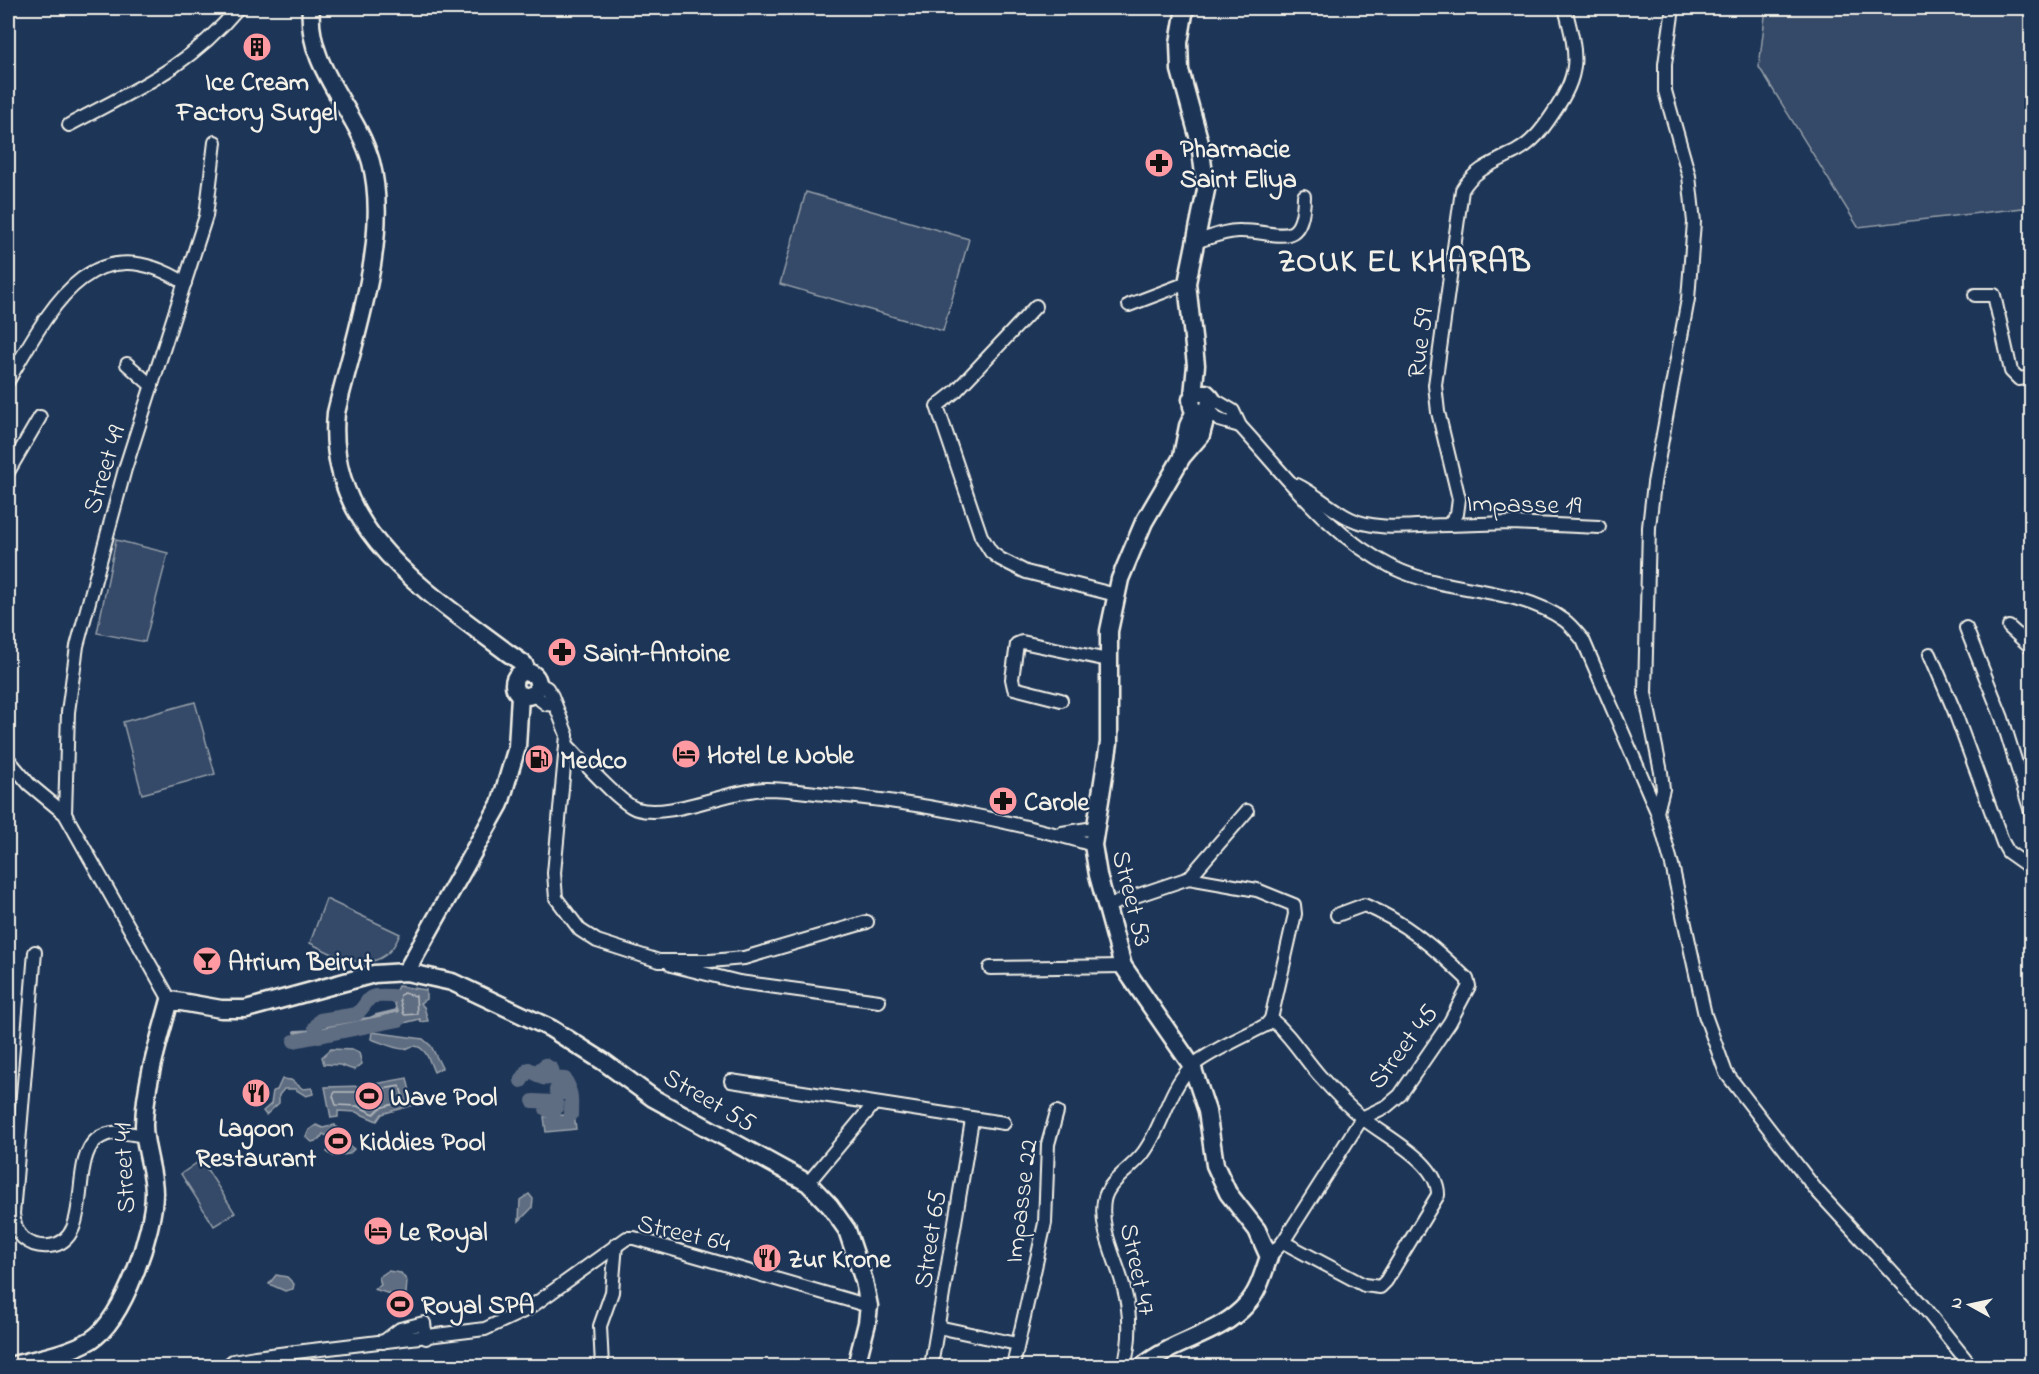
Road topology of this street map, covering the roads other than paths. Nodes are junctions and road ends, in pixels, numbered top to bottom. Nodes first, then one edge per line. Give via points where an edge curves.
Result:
1 (238, 8) edge
2 (311, 8) edge
3 (1185, 8) edge
4 (1565, 8) edge
5 (1673, 8) edge
6 (69, 125) dead end
7 (215, 142) dead end
8 (1304, 196) dead end
9 (1195, 242) junction
10 (185, 283) junction
11 (1187, 283) junction
12 (1975, 295) dead end
13 (1129, 305) dead end
14 (1035, 306) dead end
15 (127, 364) dead end
16 (2031, 377) edge
17 (8, 381) edge
18 (152, 386) junction
19 (1206, 406) junction
20 (40, 417) dead end
21 (1240, 426) junction
22 (1182, 457) junction
23 (8, 472) edge
24 (1291, 482) junction
25 (1448, 525) junction
26 (1599, 527) dead end
27 (1116, 595) junction
28 (2008, 627) dead end
29 (1966, 628) dead end
30 (2031, 648) edge
31 (1930, 654) dead end
32 (1108, 660) junction
33 (528, 686) junction
34 (1061, 700) dead end
35 (567, 745) junction
36 (8, 759) edge
37 (1247, 811) dead end
38 (1657, 812) junction
39 (65, 813) junction
40 (2031, 815) edge
41 (1094, 828) junction
42 (1058, 834) junction
43 (1093, 845) junction
44 (2031, 869) edge
45 (1189, 878) junction
46 (1106, 906) junction
47 (1337, 915) dead end
48 (867, 922) dead end
49 (35, 952) dead end
50 (659, 961) junction
51 (1123, 966) junction
52 (990, 968) dead end
53 (406, 972) junction
54 (170, 1000) junction
55 (879, 1001) dead end
56 (1271, 1019) junction
57 (1192, 1066) junction
58 (731, 1081) dead end
59 (873, 1105) junction
60 (1057, 1112) dead end
61 (1362, 1118) junction
62 (972, 1120) junction
63 (1004, 1123) dead end
64 (145, 1136) junction
65 (808, 1183) junction
66 (1283, 1242) junction
67 (616, 1244) junction
68 (1269, 1257) junction
69 (868, 1306) junction
70 (938, 1327) junction
71 (1017, 1344) junction
72 (9, 1366) edge
73 (227, 1366) edge
74 (602, 1366) edge
75 (856, 1366) edge
76 (931, 1366) edge
77 (1013, 1366) edge
78 (1124, 1366) edge
79 (1143, 1366) edge
80 (1971, 1366) edge

1 - 6 street via 222,28 166,74
2 - 33 street via 313,44 326,77 363,140 376,197 374,252 336,413 334,436 345,487 372,539 393,562 524,664
3 - 9 street via 1179,43 1180,70 1200,143 1206,190
4 - 25 street, Rue 59 via 1575,63 1569,90 1539,134 1476,172 1462,190 1435,385 1459,499 1457,514
5 - 38 street via 1665,91 1689,176 1694,222 1688,298 1653,483 1649,527 1645,693 1663,789
7 - 10 street, Street 49 via 206,216
8 - 9 street via 1301,222 1297,230 1285,236 1237,230
9 - 11 street
10 - 17 street via 166,271 138,263 98,270 68,289 52,307
10 - 18 street, Street 49
11 - 13 street
11 - 19 street via 1196,365
12 - 16 street via 1994,295 2011,371 2019,379
14 - 27 street via 956,391 937,406 972,512 991,552 1026,572
15 - 18 street
18 - 39 street, Street 49 via 77,646 68,712
19 - 21 street
19 - 21 street via 1233,411
19 - 22 street via 1188,426
19 - 22 street via 1207,423
20 - 23 street
21 - 24 street
22 - 27 street, Street 53 via 1132,547
24 - 25 street via 1349,519 1363,523
24 - 38 street via 1345,539 1396,569 1518,601 1565,621 1590,652
25 - 26 street, Impasse 19
27 - 32 street, Street 53
28 - 30 street
29 - 40 street via 2002,718
31 - 44 street via 2003,843 2008,852
32 - 34 street via 1017,644 1014,688
32 - 41 street, Street 53 via 1109,743
33 - 35 street via 546,704 555,705 564,724
33 - 53 street via 526,718 519,728 513,767 500,804
35 - 42 street via 629,806 649,812 767,789 902,802
35 - 50 street via 554,873 556,898 580,930 597,941
36 - 39 street via 29,784
37 - 45 street
38 - 80 street via 1705,1015 1726,1073 1817,1191 1922,1305
39 - 54 street
41 - 42 street
41 - 43 street, Street 53
42 - 43 street
43 - 46 street, Street 53
45 - 46 street
45 - 56 street via 1257,890 1294,905
46 - 51 street, Street 53
47 - 61 street, Street 45 via 1364,905 1379,911 1433,947 1468,982 1467,992 1450,1022 1400,1095
48 - 50 street via 733,960
49 - 64 street via 13,1214 21,1236 41,1247 64,1241 76,1220 85,1163 95,1141 117,1132
50 - 55 street via 739,982
51 - 52 street
51 - 57 street, Street 53
53 - 54 street, Street 55 via 364,976 246,1009
53 - 65 street, Street 55 via 452,982 550,1028 654,1098
54 - 64 street, Street 41 via 147,1094
56 - 57 street
56 - 61 street via 1286,1031 1318,1075
57 - 68 street, Street 53 via 1207,1111 1218,1173 1227,1193 1257,1230
57 - 78 street, Street 47 via 1177,1085 1157,1133 1142,1155 1109,1188 1103,1201 1110,1251 1130,1318
58 - 59 street
59 - 62 street
59 - 65 street
60 - 71 street, Impasse 22 via 1048,1144 1045,1223
61 - 66 street, Street 45
61 - 66 street via 1428,1167 1438,1187 1438,1196 1386,1281 1380,1287 1364,1285
62 - 63 street
62 - 70 street, Street 65
64 - 72 street, Street 41 via 153,1179 151,1225 140,1260 113,1316 81,1345
65 - 69 street, Street 55 via 847,1230
66 - 68 street, Street 45
67 - 69 street, Street 64 via 634,1238
67 - 73 street, Street 64 via 554,1292 503,1322 466,1334 255,1357
67 - 74 street via 612,1292 600,1326
68 - 79 street via 1257,1289 1239,1312
69 - 75 street, Street 55
70 - 71 street
70 - 76 street, Street 65
71 - 77 street, Impasse 22

